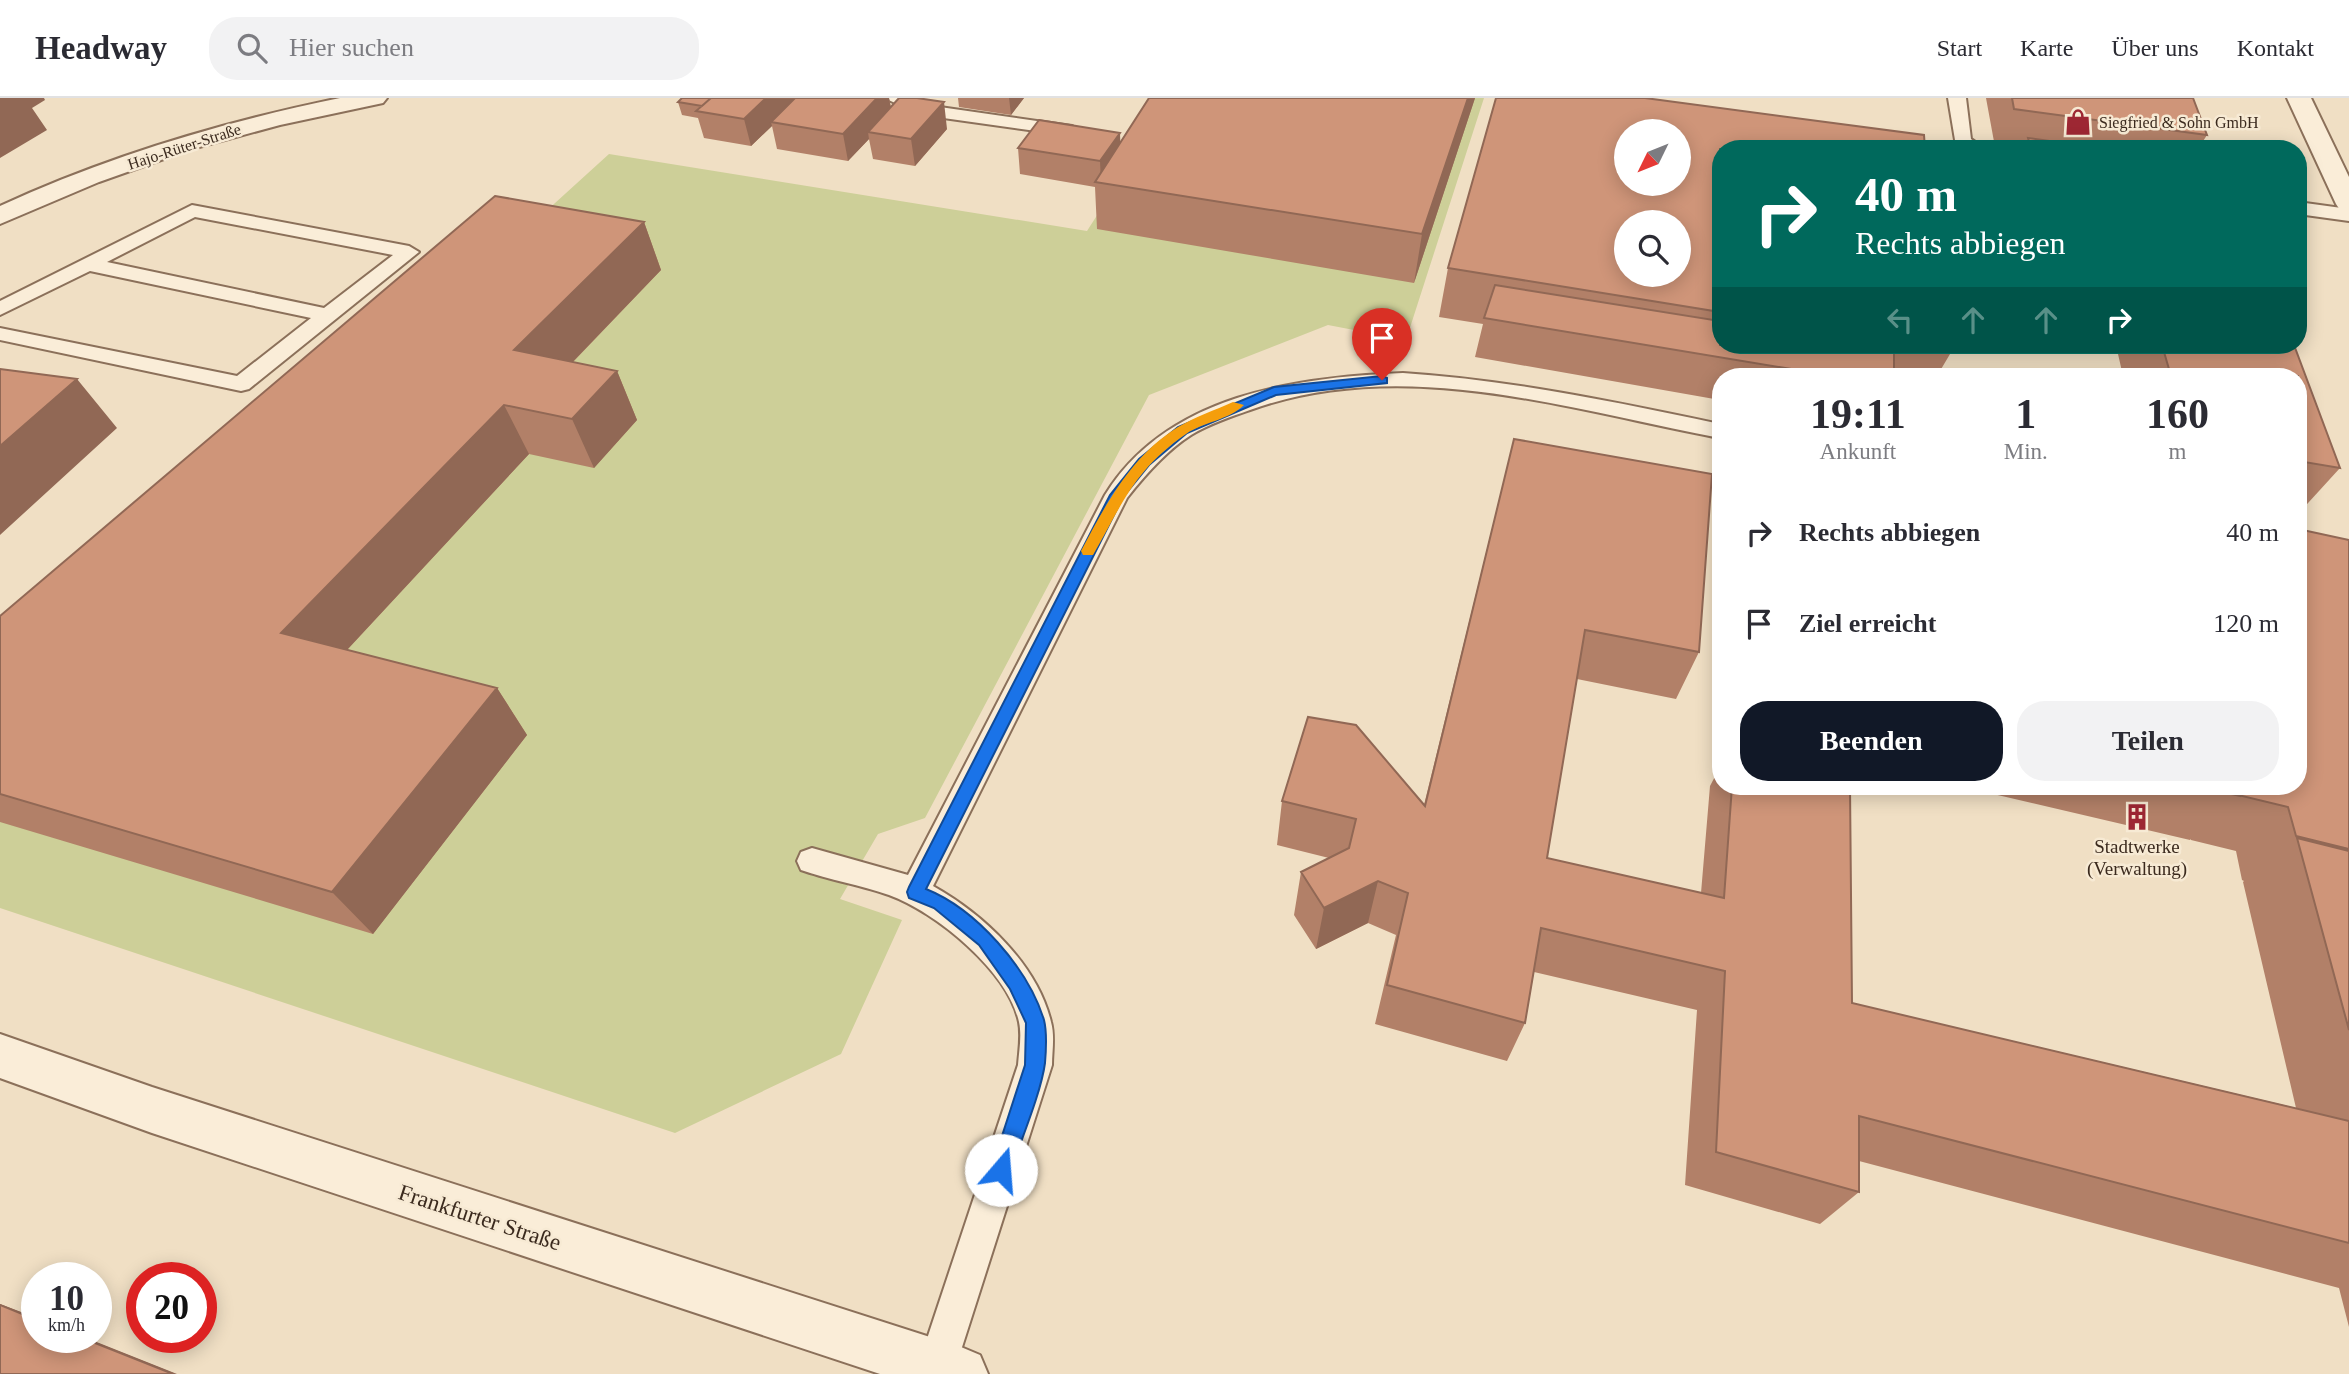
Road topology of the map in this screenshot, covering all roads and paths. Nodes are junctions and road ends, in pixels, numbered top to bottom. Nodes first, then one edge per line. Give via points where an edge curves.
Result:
1 (375, 98) edge
2 (893, 98) edge
3 (1957, 98) edge
4 (2299, 98) edge
5 (1095, 135) edge
6 (1962, 140) edge
7 (2349, 204) edge
8 (2307, 209) edge
9 (2349, 215) edge
10 (0, 216) edge
11 (86, 264) junction
12 (0, 309) edge
13 (330, 316) junction
14 (0, 334) edge
15 (1712, 429) edge
16 (812, 861) dead end
17 (915, 892) junction
18 (0, 1056) edge
19 (944, 1371) edge

1 - 10 street, Hajo-Rüter-Straße via 216,134 111,169
2 - 5 lane via 922,110
3 - 6 lane
4 - 7 street
8 - 9 lane
11 - 12 lane
11 - 13 lane
11 - 13 lane via 192,211 409,252
13 - 14 lane via 241,384
15 - 17 lane via 1537,395 1382,380 1274,391 1182,430 1144,462 1117,495
16 - 17 lane via 885,879
17 - 19 lane via 940,902 985,940 1016,983 1035,1022 1035,1065
18 - 19 street, Frankfurter Straße

